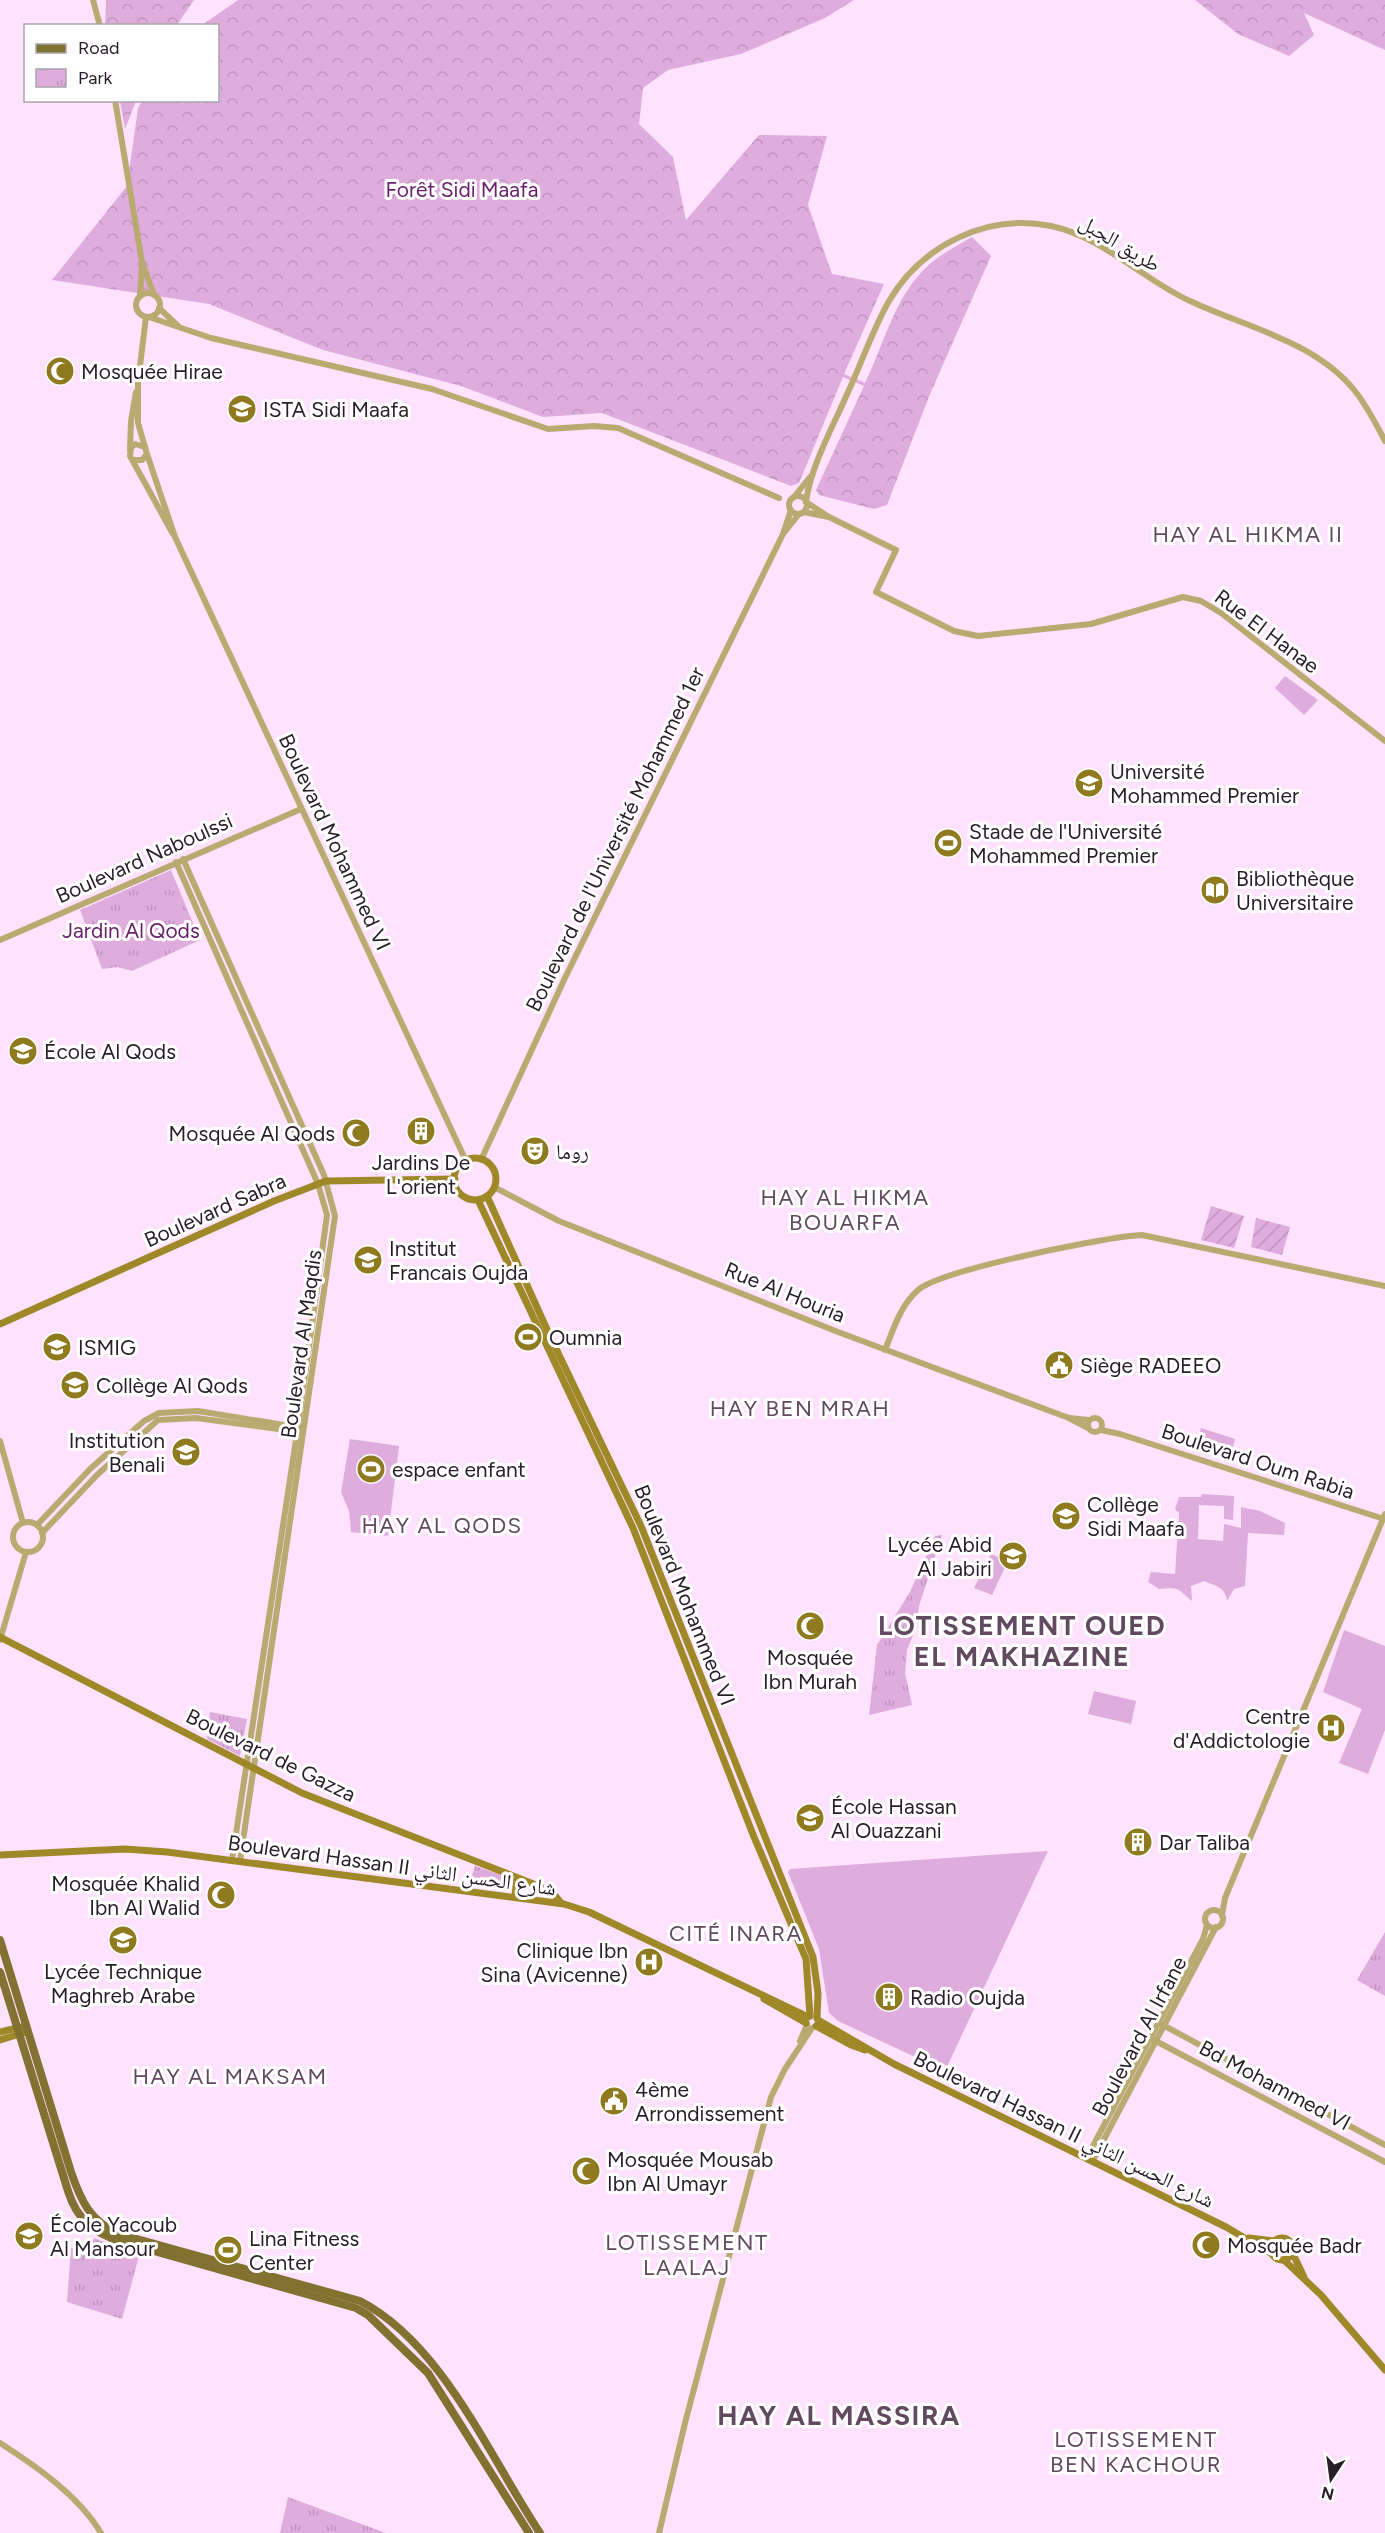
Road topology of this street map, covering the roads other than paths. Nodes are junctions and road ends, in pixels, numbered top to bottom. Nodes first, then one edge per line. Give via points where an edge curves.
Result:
1 (93, 0) edge
2 (99, 24) edge
3 (115, 102) edge
4 (142, 262) junction
5 (154, 295) junction
6 (140, 296) junction
7 (159, 308) junction
8 (145, 316) junction
9 (181, 329) junction
10 (138, 382) junction
11 (1385, 441) edge
12 (145, 447) junction
13 (130, 450) junction
14 (147, 454) junction
15 (134, 460) junction
16 (813, 471) junction
17 (780, 498) junction
18 (792, 498) junction
19 (806, 501) junction
20 (790, 509) junction
21 (801, 513) junction
22 (829, 517) junction
23 (783, 534) junction
24 (175, 537) junction
25 (1385, 741) edge
26 (301, 809) junction
27 (180, 860) junction
28 (0, 940) edge
29 (481, 1160) junction
30 (465, 1161) junction
31 (455, 1179) junction
32 (326, 1181) junction
33 (318, 1184) junction
34 (494, 1187) junction
35 (487, 1196) junction
36 (478, 1200) junction
37 (323, 1278) junction
38 (1385, 1286) edge
39 (0, 1324) edge
40 (885, 1350) junction
41 (1069, 1418) junction
42 (1089, 1420) junction
43 (1101, 1427) junction
44 (1088, 1428) junction
45 (302, 1430) junction
46 (0, 1441) edge
47 (1384, 1517) edge
48 (23, 1523) junction
49 (37, 1525) junction
50 (42, 1533) junction
51 (26, 1552) junction
52 (0, 1638) edge
53 (251, 1766) junction
54 (0, 1855) edge
55 (236, 1860) junction
56 (518, 1878) junction
57 (515, 1896) junction
58 (1225, 1898) junction
59 (561, 1904) junction
60 (1215, 1910) junction
61 (1222, 1915) junction
62 (1208, 1925) junction
63 (1216, 1927) junction
64 (0, 1940) edge
65 (0, 1972) edge
66 (812, 2022) junction
67 (1161, 2024) junction
68 (22, 2030) junction
69 (0, 2032) edge
70 (1153, 2039) junction
71 (0, 2040) edge
72 (1385, 2145) edge
73 (1089, 2160) junction
74 (1385, 2162) edge
75 (1246, 2238) junction
76 (1274, 2241) junction
77 (1293, 2253) junction
78 (1272, 2254) junction
79 (1284, 2260) junction
80 (1304, 2277) junction
81 (1385, 2370) edge
82 (0, 2443) edge
83 (101, 2533) edge
84 (529, 2533) edge
85 (540, 2533) edge
86 (659, 2533) edge

1 - 2 street
3 - 4 street
4 - 5 street
4 - 6 street
5 - 6 street
5 - 7 street
6 - 8 street via 136,305
7 - 8 street
7 - 9 street
8 - 9 street
8 - 10 street
9 - 17 street via 432,389 548,429 618,428
10 - 12 street via 138,423
10 - 13 street
11 - 16 street, طريق الجبل via 1355,390 1316,357 1168,290 1079,235 1051,226 1019,223 959,236 935,250 906,276 884,309
12 - 13 street via 135,444
12 - 14 street
13 - 15 street
14 - 15 street via 142,460
14 - 24 street, Boulevard Mohammed VI
15 - 24 street, Boulevard Mohammed VI
16 - 18 street, Boulevard de l'Université Mohammed 1er
16 - 19 street
17 - 18 street
17 - 20 street
18 - 19 street via 801,496
18 - 20 street, Boulevard de l'Université Mohammed 1er
19 - 21 street
19 - 22 street
20 - 21 street
20 - 23 street, Boulevard de l'Université Mohammed 1er
21 - 22 street
21 - 23 street, Boulevard de l'Université Mohammed 1er
22 - 25 street, Rue El Hanae via 896,550 876,592 972,636 1091,624 1191,597 1221,613
23 - 29 street, Boulevard de l'Université Mohammed 1er via 564,980
24 - 26 street, Boulevard Mohammed VI
26 - 27 street, Boulevard Naboulssi
26 - 30 street, Boulevard Mohammed VI
27 - 28 street, Boulevard Naboulssi
27 - 32 street, Boulevard Al Maqdis
27 - 33 street, Boulevard Al Maqdis
29 - 30 main road
29 - 34 main road via 493,1170
30 - 31 main road
31 - 32 main road, Boulevard Sabra
31 - 36 main road via 463,1196
32 - 33 main road, Boulevard Sabra
32 - 37 street, Boulevard Al Maqdis via 335,1216
33 - 37 street, Boulevard Al Maqdis via 327,1222
33 - 39 main road, Boulevard Sabra
34 - 35 main road
34 - 40 street, Rue Al Houria via 560,1221
35 - 36 main road
35 - 66 main road, Boulevard Mohammed VI via 669,1592 813,1957 818,1993
36 - 66 main road, Boulevard Mohammed VI via 633,1528 806,1959
37 - 45 street, Boulevard Al Maqdis
38 - 40 street via 1142,1235 1115,1238 931,1281 903,1307
40 - 41 street, Rue Al Houria
41 - 42 street, Rue Al Houria
41 - 44 street, Rue Al Houria
42 - 43 street, Rue Al Houria via 1095,1418
42 - 44 street
43 - 44 street, Rue Al Houria via 1093,1433
43 - 47 street, Boulevard Oum Rabia
45 - 49 street via 198,1411 159,1413 144,1421 90,1469
45 - 50 street via 196,1418 158,1420 97,1475
45 - 53 street, Boulevard Al Maqdis
46 - 48 street
47 - 58 street
48 - 49 street
48 - 51 street via 15,1529 13,1538
49 - 50 street
50 - 51 street via 39,1547
51 - 52 street
52 - 53 main road, Boulevard de Gazza
53 - 55 street, Boulevard Al Maqdis
53 - 56 main road, Boulevard de Gazza via 318,1800
54 - 55 main road, Boulevard Hassan II شارع الحسن الثاني via 125,1850
55 - 57 main road, Boulevard Hassan II شارع الحسن الثاني
56 - 57 main road
56 - 59 main road, Boulevard de Gazza via 553,1893
57 - 59 main road, Boulevard Hassan II شارع الحسن الثاني
58 - 60 street
58 - 61 street
59 - 66 main road, Boulevard Hassan II شارع الحسن الثاني via 589,1912
60 - 61 street
60 - 62 street via 1206,1914
61 - 63 street
62 - 63 street
62 - 67 street, Boulevard Al Irfane
63 - 67 street, Boulevard Al Irfane
64 - 68 main road
65 - 68 main road
66 - 73 main road, Boulevard Hassan II شارع الحسن الثاني via 850,2045
66 - 86 street, Boulevard Mohammed VI via 771,2097
67 - 70 street, Boulevard Al Irfane
67 - 72 street, Bd Mohammed VI
68 - 69 main road
68 - 71 main road
68 - 84 main road via 68,2191 83,2222 122,2242 356,2308 368,2315 428,2373
68 - 85 main road via 76,2187 94,2219 119,2234 360,2301 376,2309 436,2369
70 - 73 street, Boulevard Al Irfane
70 - 74 street, Bd Mohammed VI
73 - 75 main road, Boulevard Hassan II شارع الحسن الثاني
75 - 76 main road, Boulevard Hassan II شارع الحسن الثاني
75 - 78 main road, Boulevard Hassan II شارع الحسن الثاني
76 - 77 main road via 1289,2240
76 - 78 main road
77 - 79 main road
77 - 80 main road
78 - 79 main road
79 - 80 main road
80 - 81 main road
82 - 83 street via 77,2503

